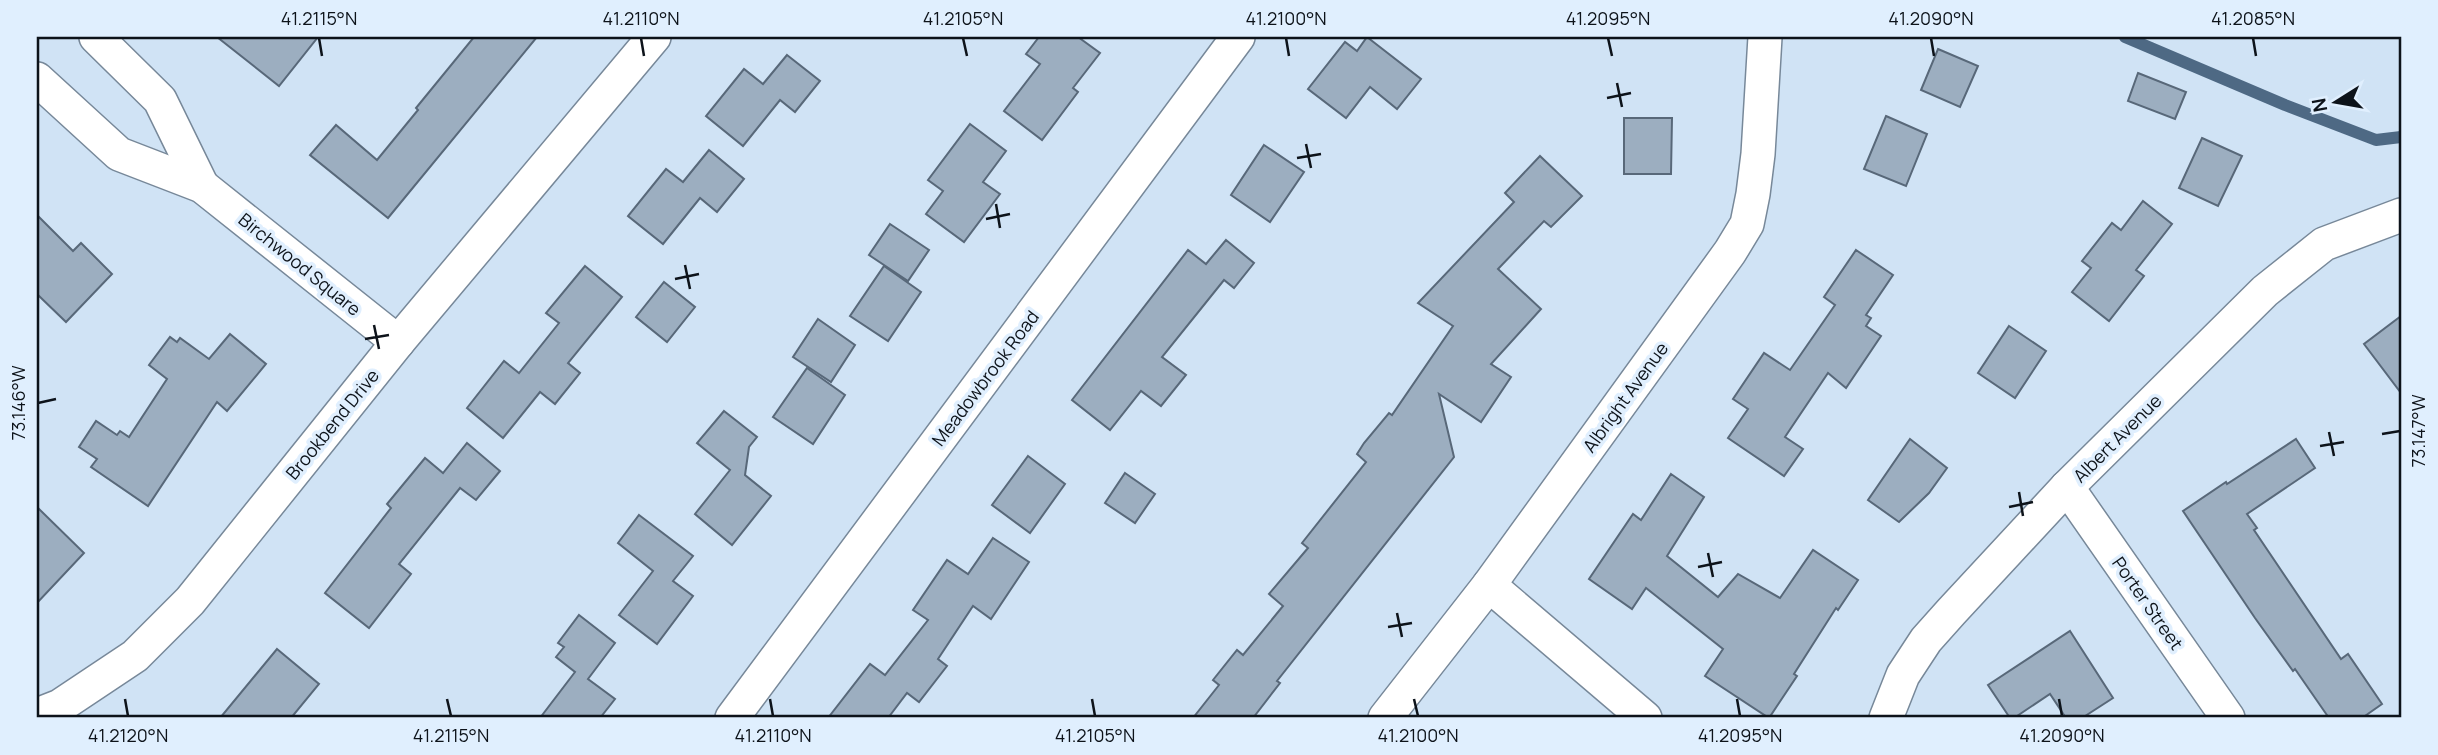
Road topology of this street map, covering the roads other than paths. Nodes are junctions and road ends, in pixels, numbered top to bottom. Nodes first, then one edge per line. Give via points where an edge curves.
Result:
1 (96, 37) edge
2 (654, 37) edge
3 (1238, 37) edge
4 (1765, 37) edge
5 (37, 79) edge
6 (202, 186) junction
7 (2401, 215) edge
8 (398, 342) junction
9 (2067, 487) junction
10 (1489, 585) junction
11 (37, 715) edge
12 (732, 718) edge
13 (1385, 718) edge
14 (1645, 718) edge
15 (1886, 718) edge
16 (2228, 718) edge

1 - 6 street, Birchwood Square via 160,100
2 - 8 street, Brookbend Drive
3 - 12 street, Meadowbrook Road
4 - 10 street, Albright Avenue via 1758,154 1747,224
5 - 6 street, Birchwood Square via 119,154
6 - 8 street, Birchwood Square
7 - 9 street, Albert Avenue via 2324,244 2265,291
8 - 11 street, Brookbend Drive via 190,601 135,656 60,706
9 - 15 street, Albert Avenue via 1926,640 1903,675
9 - 16 street, Porter Street
10 - 13 street, Albright Avenue
10 - 14 street

